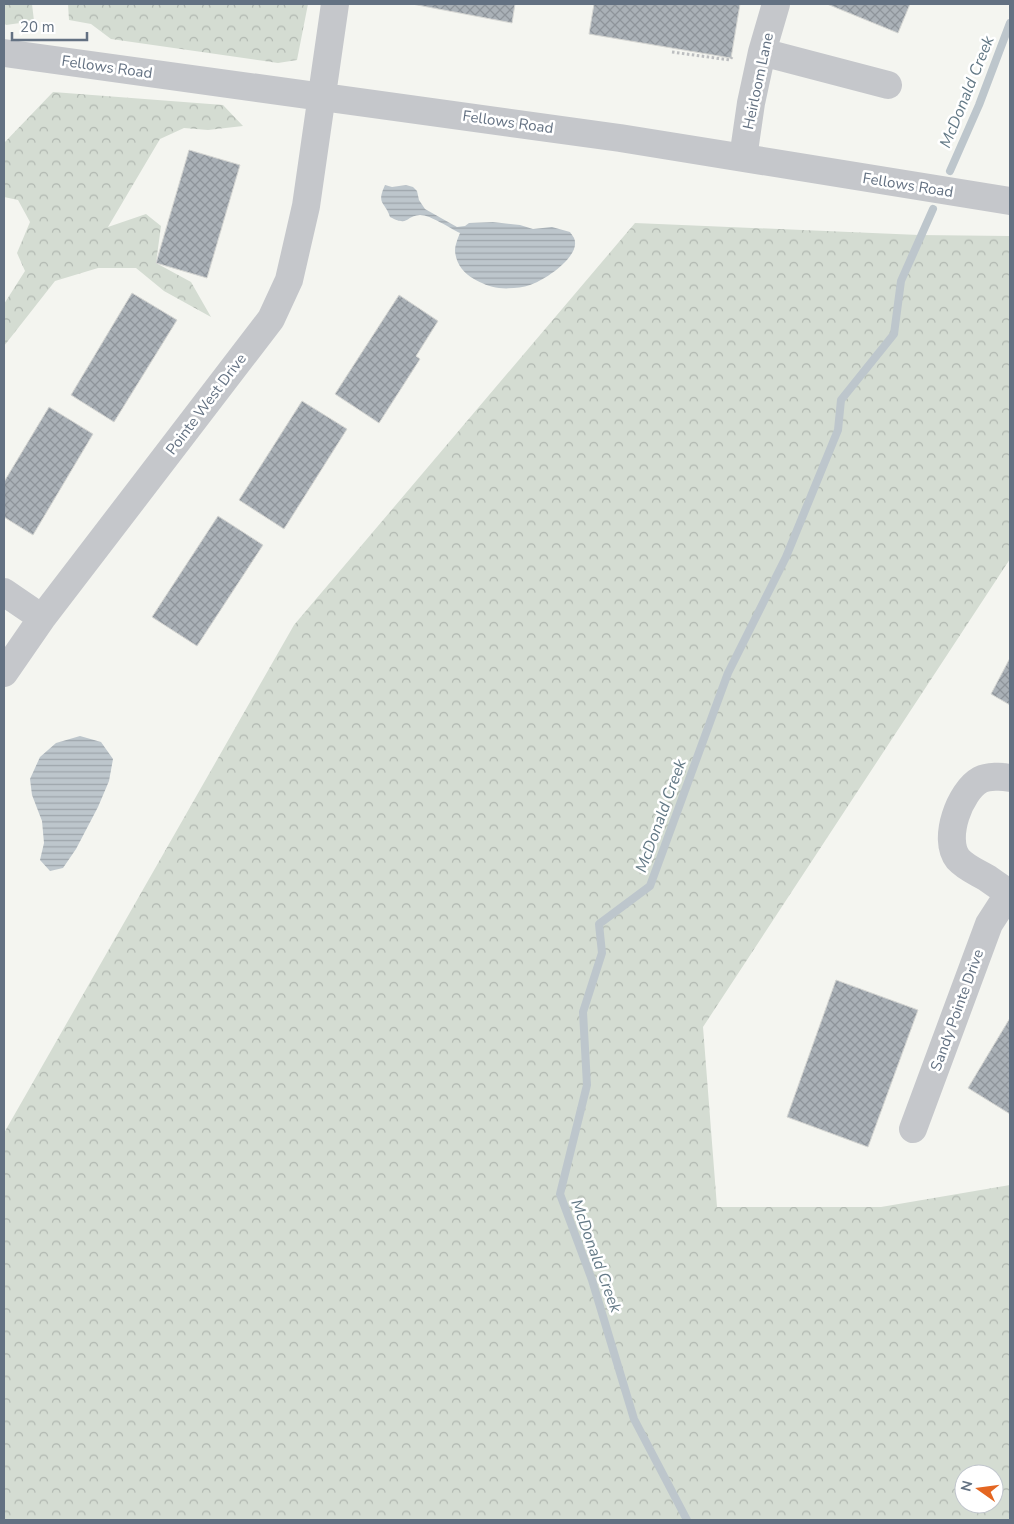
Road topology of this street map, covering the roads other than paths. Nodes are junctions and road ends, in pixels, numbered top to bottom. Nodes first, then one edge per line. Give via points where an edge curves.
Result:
1 (335, 4) edge
2 (776, 4) edge
3 (762, 52) junction
4 (4, 53) edge
5 (888, 85) dead end
6 (321, 96) junction
7 (743, 158) junction
8 (1010, 202) edge
9 (4, 592) edge
10 (42, 618) junction
11 (4, 673) edge
12 (1010, 778) edge
13 (1010, 893) edge
14 (913, 1130) dead end

1 - 6 street, Pointe West Drive
2 - 3 street, Heirloom Lane
3 - 5 street
3 - 7 street, Heirloom Lane
4 - 6 street, Fellows Road
6 - 7 street, Fellows Road
6 - 10 street, Pointe West Drive via 306,206 289,280 271,319
7 - 8 street, Fellows Road
9 - 10 street
10 - 11 street, Pointe West Drive
12 - 13 street, Sandy Pointe Drive via 981,780 966,793 954,820 951,838 957,858 969,869
13 - 14 street, Sandy Pointe Drive via 989,924

